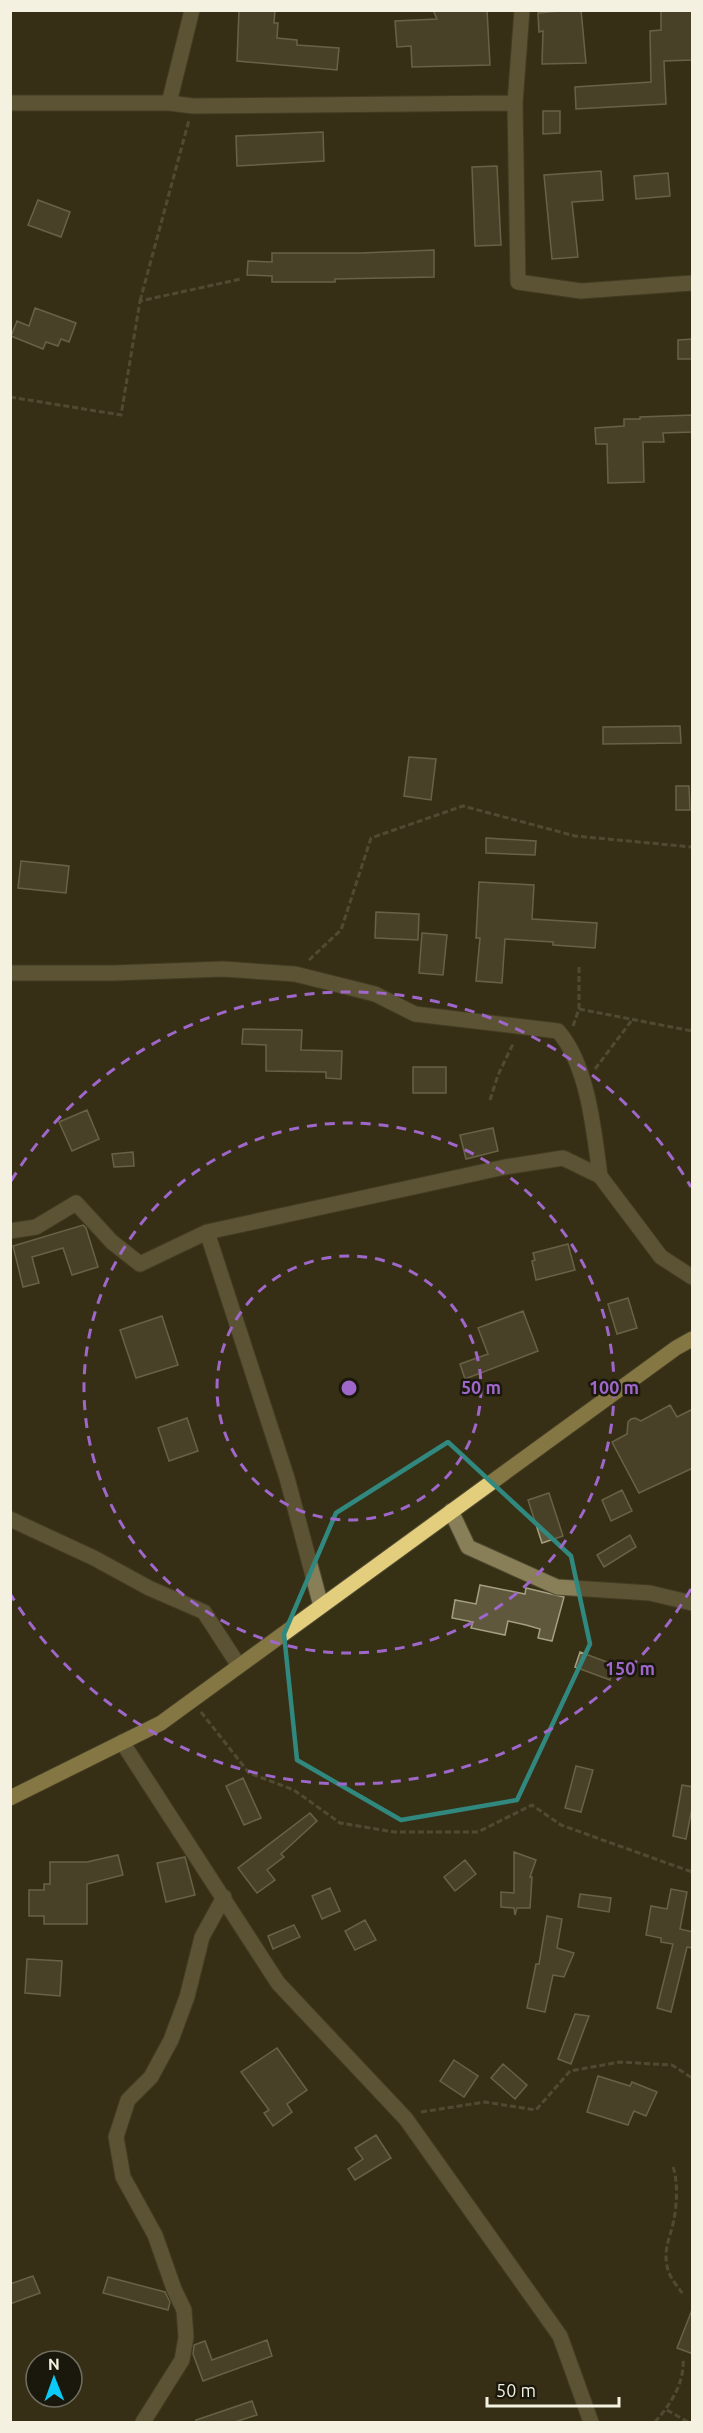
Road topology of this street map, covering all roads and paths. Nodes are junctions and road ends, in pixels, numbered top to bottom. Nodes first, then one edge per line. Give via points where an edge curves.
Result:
1 (192, 10) edge
2 (522, 10) edge
3 (10, 103) edge
4 (169, 103) junction
5 (515, 103) junction
6 (193, 106) junction
7 (241, 279) dead end
8 (693, 283) edge
9 (140, 301) junction
10 (10, 397) edge
11 (693, 847) edge
12 (579, 966) dead end
13 (10, 973) edge
14 (295, 974) junction
15 (579, 1009) junction
16 (632, 1020) dead end
17 (693, 1031) edge
18 (518, 1036) dead end
19 (568, 1042) junction
20 (583, 1086) junction
21 (490, 1100) dead end
22 (600, 1176) junction
23 (10, 1231) edge
24 (207, 1232) junction
25 (693, 1277) edge
26 (693, 1340) edge
27 (451, 1511) junction
28 (10, 1519) edge
29 (693, 1603) edge
30 (321, 1606) junction
31 (239, 1666) junction
32 (192, 1701) junction
33 (122, 1742) junction
34 (10, 1798) edge
35 (693, 1872) edge
36 (224, 1897) junction
37 (693, 2078) edge
38 (403, 2116) junction
39 (673, 2167) dead end
40 (683, 2294) dead end
41 (683, 2359) dead end
42 (667, 2410) junction
43 (143, 2422) edge
44 (591, 2422) edge
45 (655, 2422) edge
46 (688, 2422) edge

1 - 4 street
2 - 5 street
3 - 4 street
4 - 6 street
5 - 6 street
5 - 8 street via 518,282 581,291
6 - 9 path
7 - 9 path
9 - 10 path via 121,415
11 - 14 path via 575,836 463,806 371,838 341,930
12 - 15 path
13 - 14 street via 223,969
14 - 19 street via 375,994 415,1014 558,1031
15 - 17 path
15 - 19 path
16 - 20 path
18 - 21 path
19 - 20 street
20 - 22 street
22 - 24 street via 563,1158
22 - 25 street via 661,1257
23 - 24 street via 36,1227 76,1203 112,1242 140,1264
24 - 30 street via 287,1478
26 - 27 main road via 676,1348
27 - 29 street via 468,1547 557,1587 650,1593
27 - 30 main road
28 - 31 street via 204,1612
30 - 31 main road
31 - 32 main road
32 - 33 main road via 161,1723
32 - 35 path via 249,1773 294,1790 340,1823 394,1832 478,1832 532,1805 561,1825
33 - 34 main road
33 - 36 street
36 - 38 street via 278,1983
36 - 43 street via 202,1937 171,2040 151,2077 128,2100 116,2137 123,2177 155,2235 183,2310 186,2337 182,2360
37 - 38 path via 672,2065 620,2061 570,2072 536,2109 485,2102
38 - 44 street via 560,2336
39 - 40 path via 674,2218 666,2242 668,2270
41 - 42 path via 682,2376
42 - 45 path
42 - 46 path

